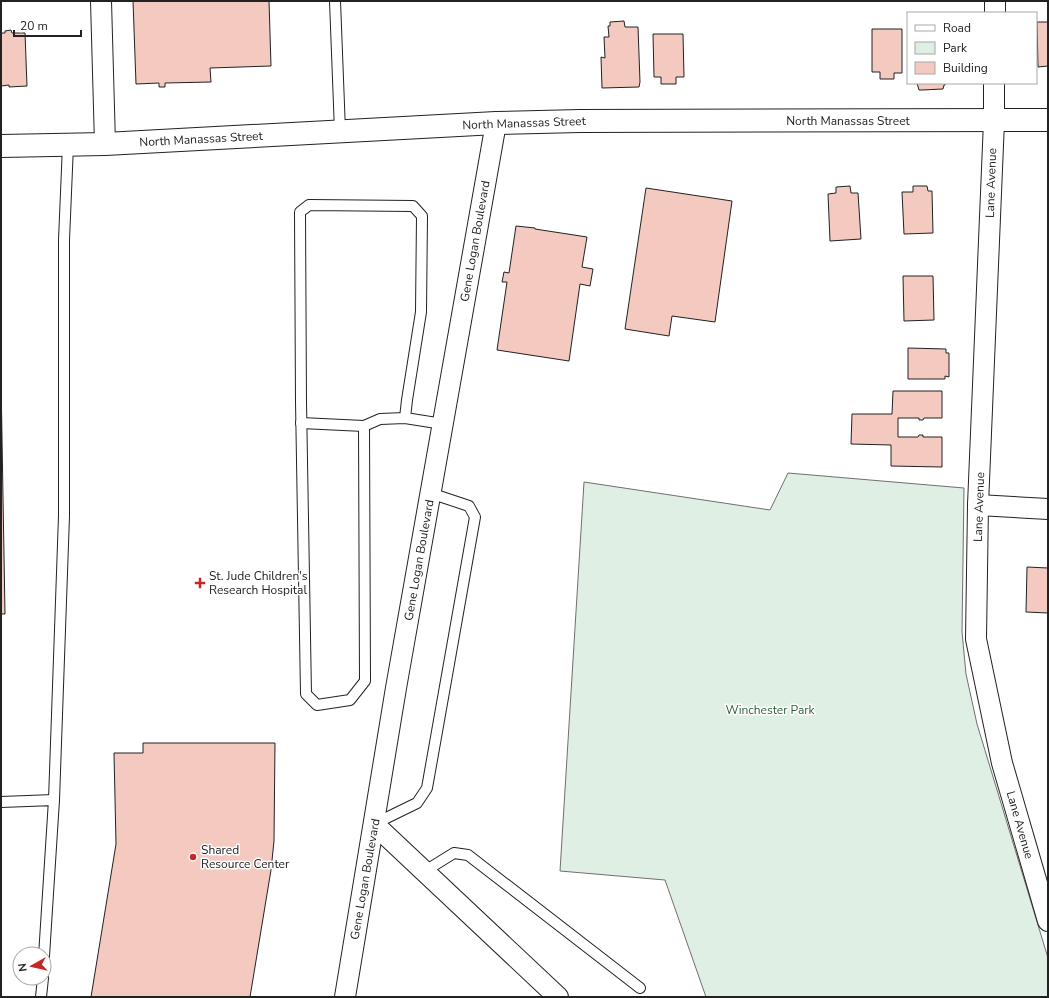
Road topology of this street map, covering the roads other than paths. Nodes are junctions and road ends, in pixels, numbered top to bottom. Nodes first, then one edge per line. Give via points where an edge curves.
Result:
1 (100, 1) edge
2 (335, 1) edge
3 (995, 1) edge
4 (995, 12) edge
5 (994, 84) edge
6 (1048, 120) edge
7 (994, 121) junction
8 (496, 123) junction
9 (340, 131) junction
10 (105, 144) junction
11 (68, 145) junction
12 (1, 146) edge
13 (405, 418) junction
14 (301, 423) junction
15 (443, 424) junction
16 (364, 426) junction
17 (430, 493) junction
18 (978, 505) junction
19 (1048, 509) edge
20 (54, 800) junction
21 (1, 802) edge
22 (374, 824) junction
23 (425, 871) junction
24 (1048, 921) edge
25 (45, 946) edge
26 (43, 986) edge
27 (640, 988) dead end
28 (42, 997) edge
29 (345, 997) edge
30 (558, 997) edge

1 - 10 street
2 - 9 lane
3 - 4 street
5 - 7 street, Lane Avenue
6 - 7 street, North Manassas Street
7 - 8 street, North Manassas Street
7 - 18 street, Lane Avenue
8 - 9 street, North Manassas Street
8 - 15 street, Gene Logan Boulevard
9 - 10 street, North Manassas Street
10 - 11 street, North Manassas Street
11 - 12 street, North Manassas Street
11 - 20 lane via 64,240 64,516
13 - 14 lane via 421,312 422,216 412,206 308,205 300,212
13 - 15 lane
13 - 16 lane via 380,420
14 - 16 lane
14 - 16 lane via 306,694 316,705 350,700 365,681
15 - 17 street, Gene Logan Boulevard
17 - 22 street, Gene Logan Boulevard
17 - 22 lane via 469,506 475,518 427,788 417,804
18 - 19 street
18 - 24 street, Lane Avenue via 976,639 1002,763
20 - 21 lane
20 - 25 lane
22 - 23 street
22 - 29 street, Gene Logan Boulevard
23 - 27 lane via 454,852 468,855
23 - 30 street
26 - 28 lane

